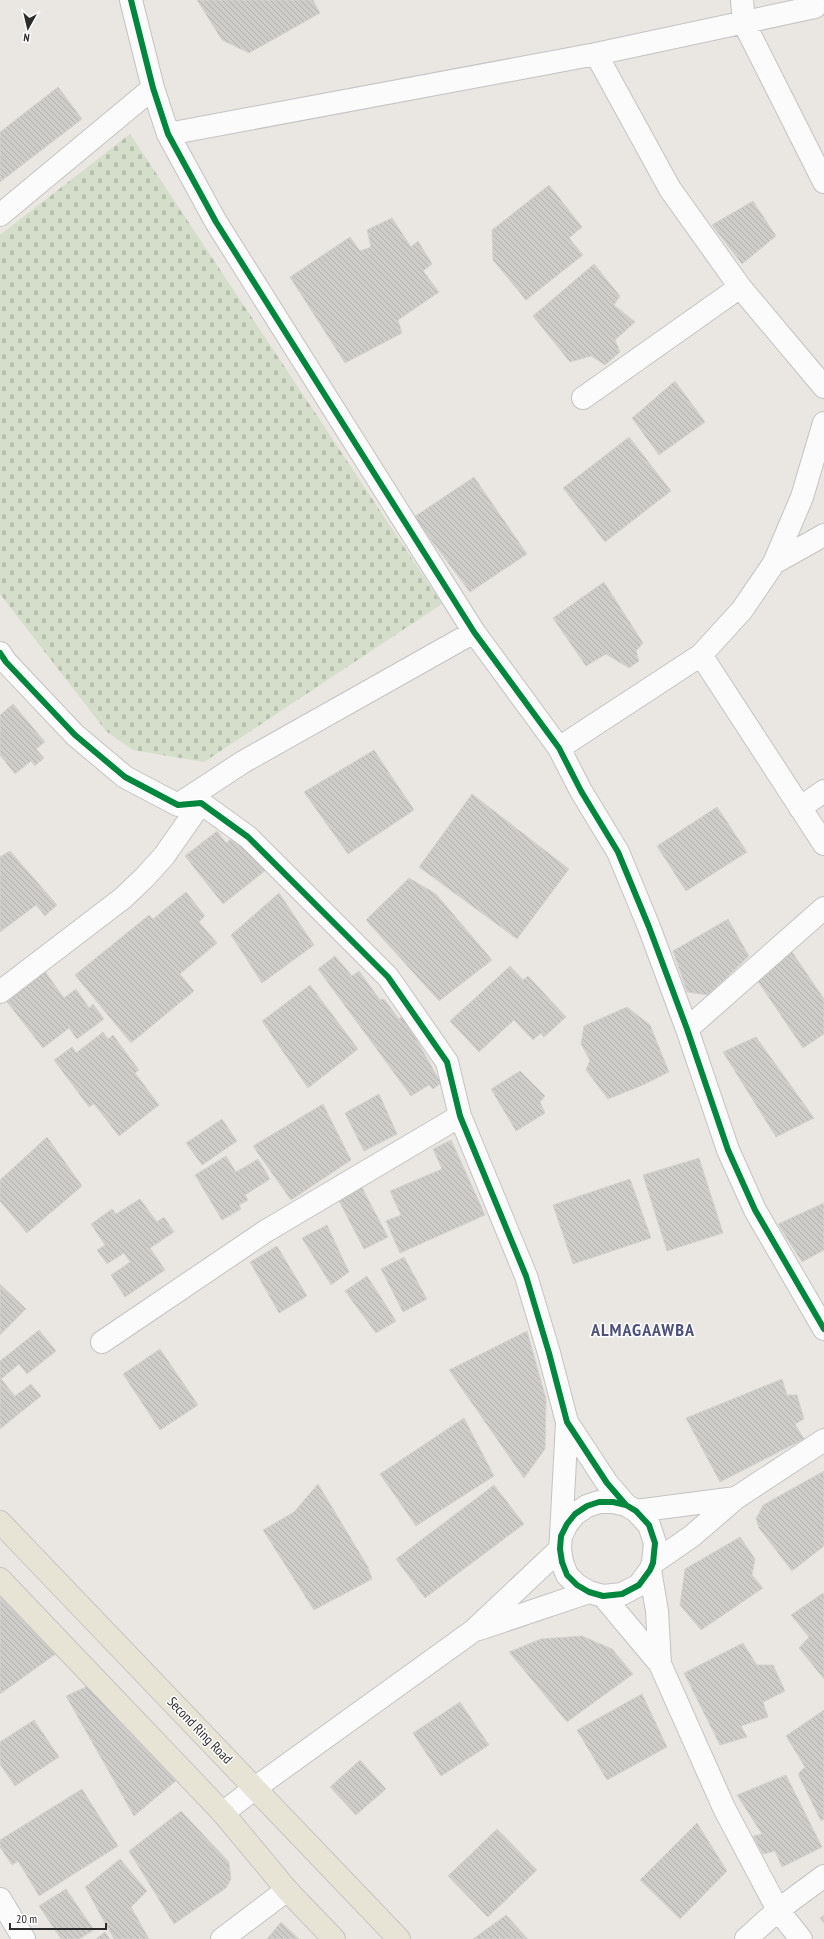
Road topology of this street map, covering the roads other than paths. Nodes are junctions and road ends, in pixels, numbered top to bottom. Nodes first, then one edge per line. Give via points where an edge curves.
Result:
1 (131, 0) edge
2 (742, 0) edge
3 (815, 7) dead end
4 (744, 22) junction
5 (596, 54) junction
6 (153, 88) junction
7 (168, 134) junction
8 (824, 182) edge
9 (0, 215) edge
10 (740, 287) junction
11 (824, 387) edge
12 (583, 398) dead end
13 (824, 423) edge
14 (824, 535) edge
15 (774, 563) junction
16 (474, 632) junction
17 (701, 656) junction
18 (2, 661) edge
19 (559, 748) junction
20 (824, 791) edge
21 (201, 803) junction
22 (178, 805) junction
23 (800, 808) junction
24 (824, 844) edge
25 (824, 908) edge
26 (0, 992) edge
27 (687, 1029) junction
28 (460, 1116) junction
29 (824, 1329) edge
30 (102, 1342) dead end
31 (567, 1422) junction
32 (824, 1440) edge
33 (736, 1498) junction
34 (631, 1508) junction
35 (0, 1522) edge
36 (561, 1542) junction
37 (652, 1567) junction
38 (0, 1579) edge
39 (596, 1594) junction
40 (472, 1631) junction
41 (660, 1664) junction
42 (255, 1788) junction
43 (223, 1813) junction
44 (824, 1876) edge
45 (286, 1890) junction
46 (0, 1899) edge
47 (778, 1910) junction
48 (24, 1939) edge
49 (222, 1939) edge
50 (334, 1939) edge
51 (399, 1939) edge
52 (746, 1939) edge
53 (801, 1939) edge

1 - 6 street
2 - 4 street
3 - 4 street
4 - 5 street
4 - 8 street
5 - 7 street
5 - 10 street via 670,189
6 - 7 street
6 - 9 street
7 - 16 street via 216,222
10 - 11 street
10 - 12 street
13 - 15 street via 802,496
14 - 15 street
15 - 17 street via 742,610
16 - 19 street
16 - 22 street via 244,762
17 - 19 street
17 - 23 street
18 - 22 street via 75,735 125,777
19 - 27 street via 581,791 618,852
20 - 23 street
21 - 22 street
21 - 26 street via 164,856 139,883
21 - 28 street via 248,837 388,977 447,1062
23 - 24 street
25 - 27 street
27 - 29 street via 728,1150 755,1210
28 - 30 street via 266,1231
28 - 31 street via 526,1276
31 - 34 street via 607,1483
31 - 36 street
32 - 33 street
33 - 34 street
33 - 37 street
34 - 36 street via 613,1502 599,1502 586,1506 567,1524
34 - 37 street via 649,1525 655,1543
35 - 42 main road, Second Ring Road
36 - 39 street via 562,1562 567,1575 577,1585
36 - 40 street
37 - 39 street via 639,1585 622,1594
37 - 41 street
38 - 43 main road
39 - 40 street
39 - 41 street
40 - 42 street
41 - 47 street via 724,1808
42 - 43 street
42 - 51 main road, Second Ring Road
43 - 45 main road
44 - 47 street
45 - 49 street
45 - 50 main road
46 - 48 street
47 - 52 street
47 - 53 street

